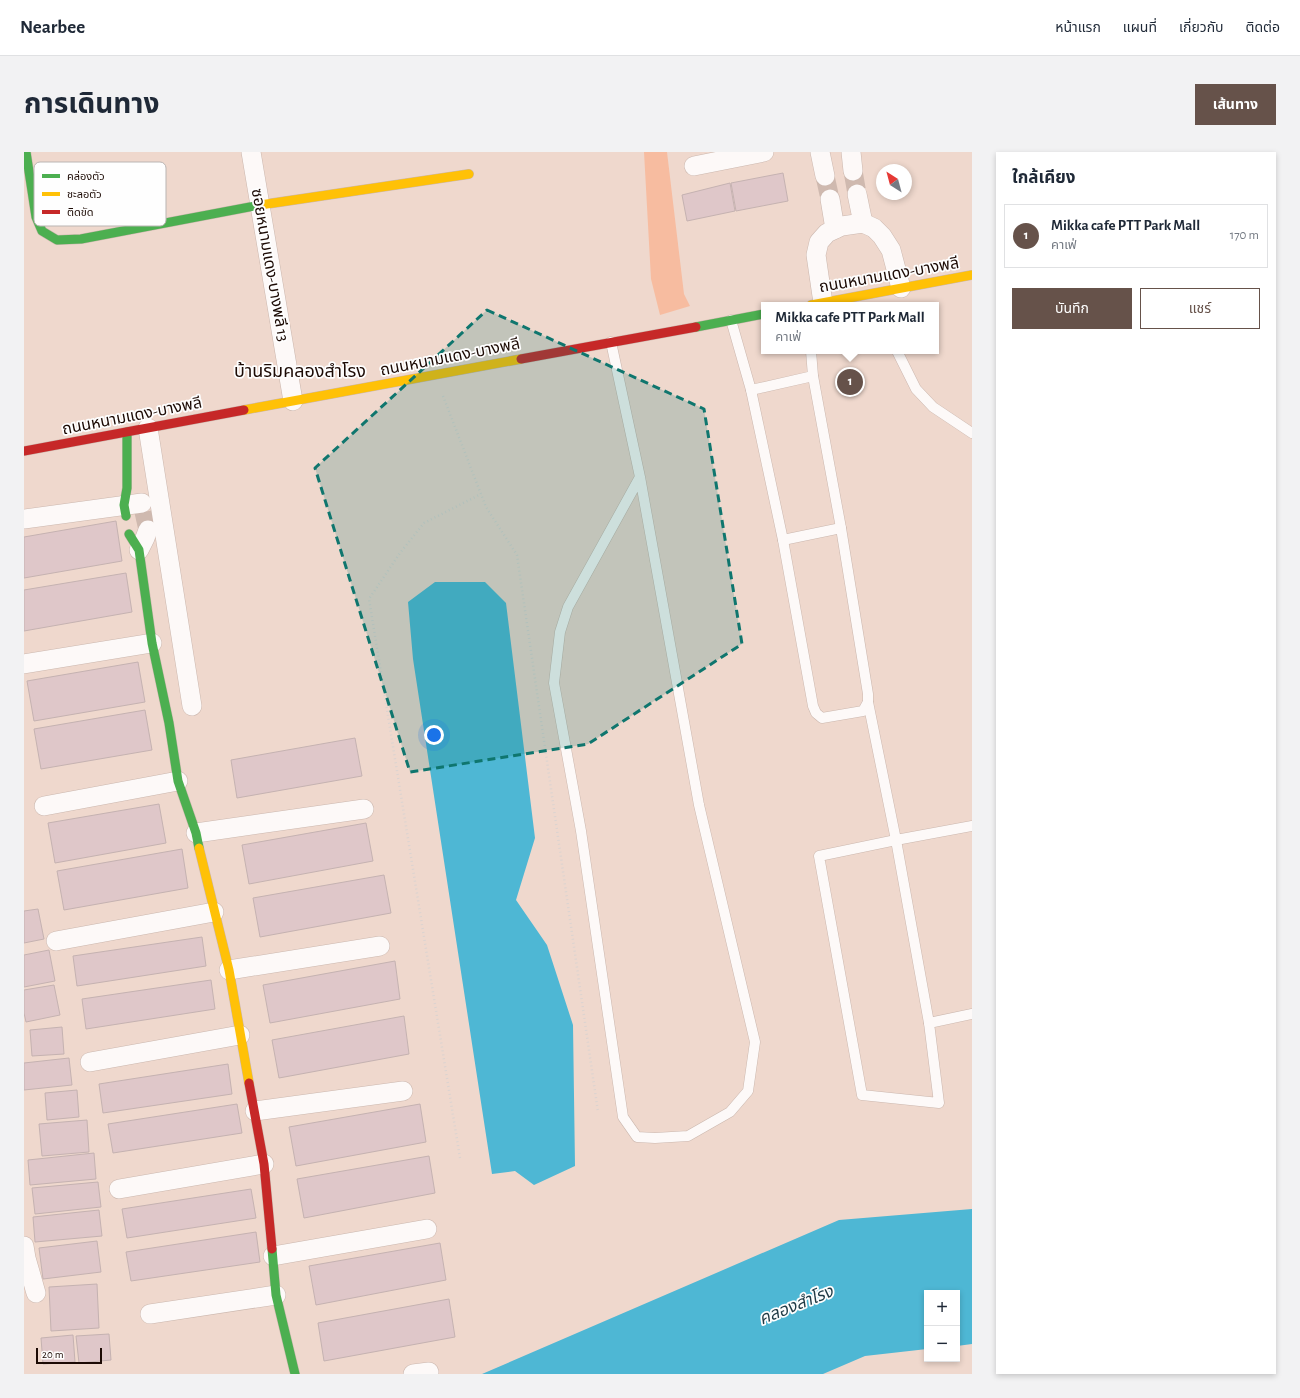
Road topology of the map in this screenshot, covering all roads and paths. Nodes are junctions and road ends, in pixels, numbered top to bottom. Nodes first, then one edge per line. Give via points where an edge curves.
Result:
1 (26, 152) edge
2 (251, 152) edge
3 (764, 152) edge
4 (820, 152) edge
5 (851, 152) edge
6 (694, 166) dead end
7 (853, 171) tunnel mouth
8 (469, 174) dead end
9 (825, 176) tunnel mouth
10 (858, 194) tunnel mouth
11 (830, 199) tunnel mouth
12 (34, 204) edge
13 (259, 205) junction
14 (166, 223) edge
15 (862, 223) junction
16 (40, 226) edge
17 (149, 226) edge
18 (835, 229) junction
19 (972, 275) edge
20 (901, 288) junction
21 (879, 292) junction
22 (817, 302) edge
23 (827, 302) edge
24 (881, 302) edge
25 (761, 315) edge
26 (731, 320) junction
27 (611, 342) junction
28 (810, 354) edge
29 (898, 354) edge
30 (436, 375) junction
31 (813, 376) junction
32 (751, 390) junction
33 (293, 401) junction
34 (148, 428) junction
35 (127, 432) junction
36 (972, 433) edge
37 (24, 452) edge
38 (640, 477) junction
39 (481, 494) junction
40 (135, 509) junction
41 (24, 519) edge
42 (841, 528) junction
43 (129, 534) dead end
44 (783, 540) junction
45 (139, 550) junction
46 (152, 643) junction
47 (24, 664) edge
48 (868, 702) junction
49 (192, 706) dead end
50 (178, 780) junction
51 (44, 806) dead end
52 (364, 809) dead end
53 (972, 826) edge
54 (196, 833) junction
55 (896, 840) junction
56 (214, 912) junction
57 (56, 941) dead end
58 (380, 946) dead end
59 (229, 970) junction
60 (972, 1014) edge
61 (929, 1023) junction
62 (240, 1035) junction
63 (90, 1062) dead end
64 (403, 1091) dead end
65 (255, 1112) junction
66 (598, 1112) dead end
67 (460, 1158) dead end
68 (264, 1164) junction
69 (119, 1189) dead end
70 (427, 1229) dead end
71 (24, 1246) edge
72 (273, 1256) junction
73 (36, 1293) dead end
74 (276, 1295) junction
75 (150, 1314) dead end
76 (295, 1374) edge

1 - 12 street
2 - 13 street, ซอยหนามแดง-บางพลี 13
3 - 6 street
4 - 9 street
5 - 7 street
8 - 13 street
10 - 15 street
11 - 18 street
13 - 14 street
13 - 33 street, ซอยหนามแดง-บางพลี 13
15 - 18 street
15 - 20 street via 874,228 882,236 890,250
16 - 17 street via 42,231 58,240 81,239
18 - 22 street via 819,242 816,255
19 - 20 street, ถนนหนามแดง-บางพลี
20 - 21 street, ถนนหนามแดง-บางพลี
21 - 23 street, ถนนหนามแดง-บางพลี
21 - 24 lane
25 - 26 street, ถนนหนามแดง-บางพลี
26 - 27 street, ถนนหนามแดง-บางพลี
26 - 32 lane
27 - 30 street, ถนนหนามแดง-บางพลี
27 - 38 lane
28 - 31 lane
29 - 36 lane via 916,389 933,407
30 - 33 street, ถนนหนามแดง-บางพลี
30 - 39 path
31 - 32 lane
31 - 42 lane
32 - 44 lane
33 - 34 street, ถนนหนามแดง-บางพลี
34 - 35 street, ถนนหนามแดง-บางพลี
34 - 49 street
35 - 37 street, ถนนหนามแดง-บางพลี
35 - 40 street
38 - 38 lane via 699,805 755,1042 748,1091 730,1112 688,1136 655,1138 637,1137 623,1116 581,831 554,683 560,632 568,607
39 - 66 path via 486,507 517,555
39 - 67 path via 424,523 368,599
40 - 41 street
40 - 45 street via 146,538
42 - 44 lane
42 - 48 lane
43 - 45 street
44 - 48 lane via 816,713 822,718 863,711
45 - 46 street
46 - 47 street
46 - 50 street
48 - 55 lane
50 - 51 street
50 - 54 street
52 - 54 street
53 - 55 lane
54 - 56 street
55 - 61 lane
55 - 61 lane via 819,856 862,1095 939,1103
56 - 57 street
56 - 59 street
58 - 59 street
59 - 62 street
60 - 61 lane
62 - 63 street
62 - 65 street
64 - 65 street
65 - 68 street
68 - 69 street
68 - 72 street
70 - 72 street
71 - 73 street
72 - 74 street
74 - 75 street
74 - 76 street

